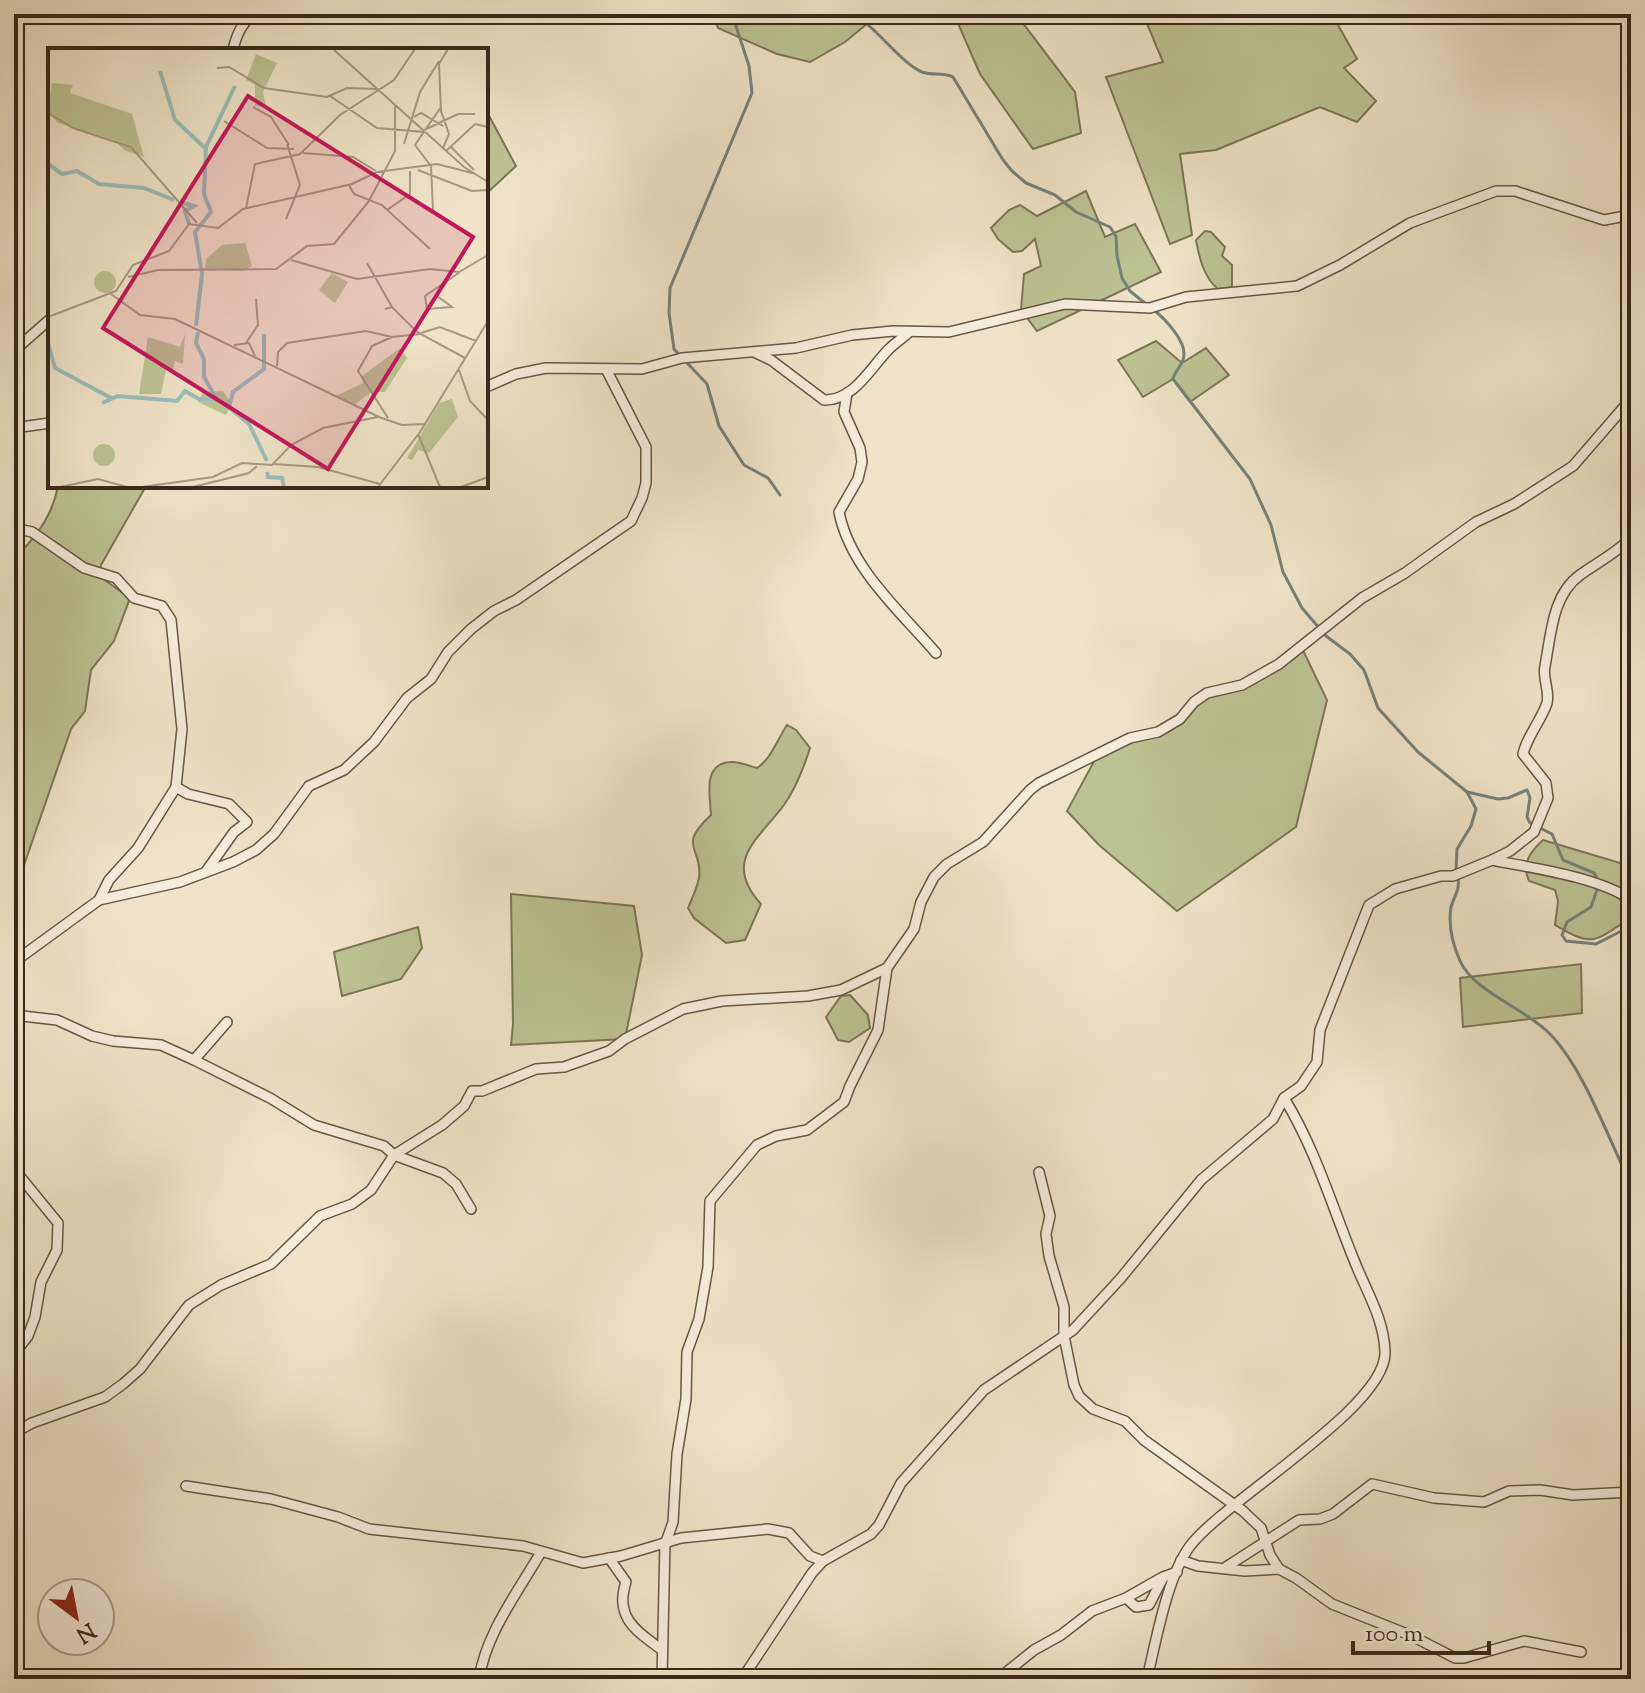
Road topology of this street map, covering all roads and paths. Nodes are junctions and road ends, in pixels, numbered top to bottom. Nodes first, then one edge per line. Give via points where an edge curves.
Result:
1 (254, 14) edge
2 (234, 48) edge
3 (1631, 215) edge
4 (48, 321) edge
5 (909, 332) junction
6 (749, 350) junction
7 (14, 351) edge
8 (606, 369) junction
9 (488, 386) edge
10 (847, 393) junction
11 (1631, 399) edge
12 (48, 423) edge
13 (14, 428) edge
14 (14, 528) edge
15 (1631, 538) edge
16 (936, 653) dead end
17 (176, 787) junction
18 (1492, 860) junction
19 (206, 872) junction
20 (99, 900) junction
21 (1631, 900) edge
22 (14, 962) edge
23 (887, 968) junction
24 (14, 1015) edge
25 (227, 1022) dead end
26 (194, 1060) junction
27 (1284, 1098) junction
28 (394, 1155) junction
29 (14, 1169) edge
30 (1039, 1172) dead end
31 (471, 1209) dead end
32 (1064, 1336) junction
33 (14, 1354) edge
34 (14, 1433) edge
35 (186, 1486) dead end
36 (1631, 1492) edge
37 (1234, 1507) junction
38 (1266, 1540) junction
39 (666, 1542) junction
40 (541, 1552) junction
41 (609, 1558) junction
42 (1181, 1560) junction
43 (823, 1561) junction
44 (1226, 1567) junction
45 (1279, 1569) junction
46 (1177, 1572) junction
47 (1163, 1577) junction
48 (1126, 1598) junction
49 (662, 1650) junction
50 (1581, 1652) dead end
51 (479, 1679) edge
52 (662, 1679) edge
53 (742, 1679) edge
54 (998, 1679) edge
55 (1147, 1679) edge

1 - 2 street via 246,19
3 - 5 street via 1604,220 1515,191 1496,191 1410,223 1297,286 1186,297 1150,308 1065,304 949,332
4 - 7 street
5 - 6 street
5 - 10 street
6 - 8 street via 642,369
6 - 10 street via 824,400
8 - 9 street via 546,368
8 - 19 street via 646,447 646,483 631,521 471,629 344,770 309,786 256,850
10 - 16 street via 844,412 862,462 839,512 842,526 877,585
11 - 23 street via 1573,466 1362,598 1279,664 1242,685 1207,693 1169,727 1130,738 1030,790 983,842 934,877 914,929
12 - 13 street
14 - 17 street via 32,532 77,565 107,573 134,598 168,613 182,729
15 - 18 street via 1577,577 1557,607 1544,667 1546,705 1523,754 1546,783 1548,798 1534,832
17 - 19 street via 229,804 247,822
17 - 20 street
18 - 21 street via 1594,884
18 - 27 street via 1453,876 1395,889 1369,905 1320,1030 1317,1062 1301,1086
19 - 20 street
20 - 22 street
23 - 28 street via 841,990 683,1009 579,1063 536,1069 472,1091 442,1125
23 - 39 street via 878,1030 844,1102 807,1130 757,1145 710,1201 708,1267 687,1352 673,1522
24 - 26 street via 57,1020 113,1041 161,1045
25 - 26 street
26 - 28 street via 314,1125 384,1146
27 - 32 street via 1273,1119 1201,1180 1121,1278
27 - 37 street via 1378,1312 1384,1362 1346,1415
28 - 31 street via 443,1173
28 - 34 street via 371,1190 320,1216 271,1264 189,1305 123,1384 105,1397
29 - 33 street via 58,1223 57,1250 41,1282 35,1317
30 - 32 street via 1050,1216 1049,1256 1064,1307
32 - 37 street via 1079,1396 1093,1409 1125,1421
32 - 43 street via 984,1390 901,1483 871,1534
35 - 40 street via 271,1499 369,1529
36 - 38 street via 1509,1491 1484,1502 1372,1484 1333,1514 1299,1520
37 - 38 street via 1261,1528
37 - 42 street
38 - 44 street
38 - 45 street
39 - 41 street
39 - 43 street via 778,1529
39 - 49 street
40 - 41 street via 588,1563
40 - 51 street via 490,1640
41 - 49 street via 626,1582 622,1600 627,1619
42 - 44 street
42 - 46 street
43 - 53 street
44 - 45 street
45 - 50 street via 1332,1604 1455,1658 1524,1641
46 - 47 street
46 - 55 street
47 - 48 street
47 - 48 street via 1149,1605 1136,1607
48 - 54 street via 1092,1611
49 - 52 street

